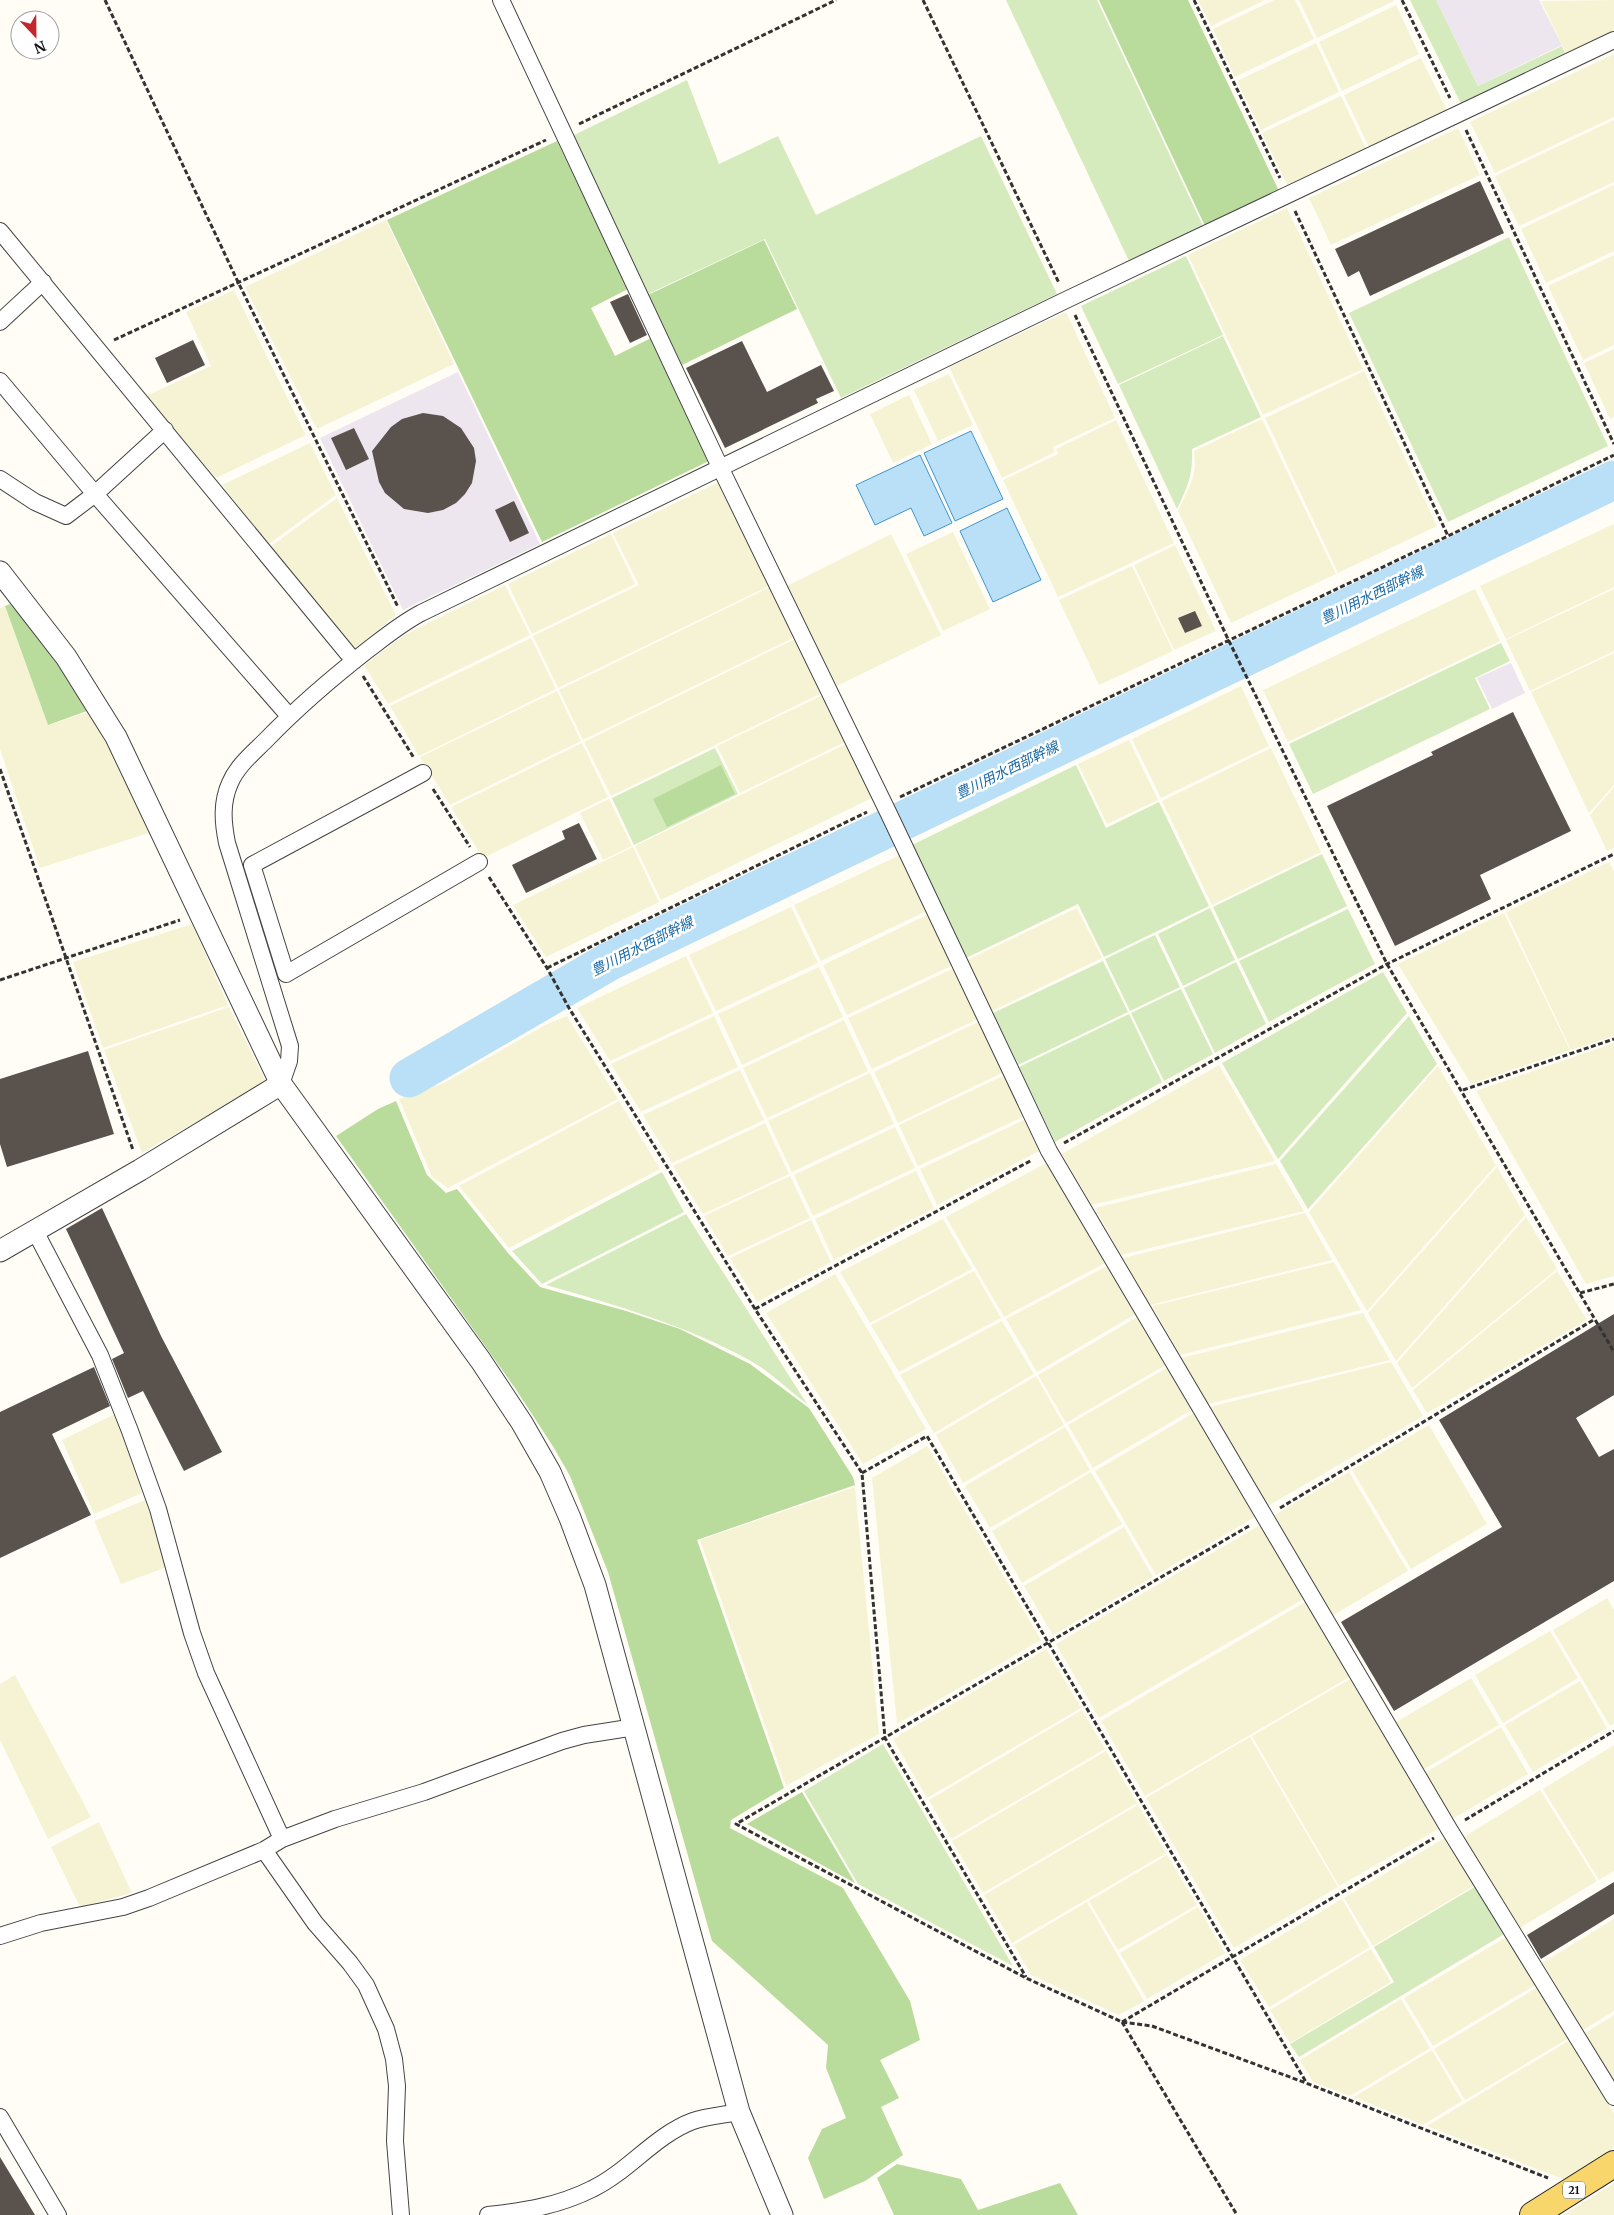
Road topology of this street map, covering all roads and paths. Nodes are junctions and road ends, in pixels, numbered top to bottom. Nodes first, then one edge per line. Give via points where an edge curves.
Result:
1 (106, 0) edge
2 (501, 0) edge
3 (836, 0) edge
4 (923, 0) edge
5 (1194, 0) edge
6 (1402, 0) edge
7 (1614, 40) edge
8 (1458, 115) junction
9 (563, 132) junction
10 (1288, 196) junction
11 (0, 231) edge
12 (43, 282) junction
13 (238, 282) junction
14 (1068, 299) junction
15 (0, 322) edge
16 (98, 347) junction
17 (0, 381) edge
18 (165, 430) junction
19 (1614, 444) edge
20 (1614, 455) edge
21 (720, 467) junction
22 (0, 479) edge
23 (95, 494) junction
24 (1448, 536) junction
25 (0, 572) edge
26 (405, 621) junction
27 (1228, 639) junction
28 (354, 661) junction
29 (289, 716) junction
30 (0, 769) edge
31 (423, 773) junction
32 (886, 808) junction
33 (1614, 854) edge
34 (479, 862) junction
35 (199, 913) junction
36 (65, 959) junction
37 (1387, 964) junction
38 (547, 968) junction
39 (0, 980) edge
40 (1614, 1039) edge
41 (281, 1084) junction
42 (1462, 1090) junction
43 (1049, 1151) junction
44 (140, 1170) junction
45 (35, 1231) junction
46 (0, 1251) edge
47 (1614, 1284) edge
48 (1580, 1294) junction
49 (755, 1309) junction
50 (1595, 1319) junction
51 (1614, 1352) edge
52 (862, 1473) junction
53 (1266, 1516) junction
54 (1050, 1643) junction
55 (635, 1727) junction
56 (1614, 1731) edge
57 (885, 1738) junction
58 (1449, 1829) junction
59 (282, 1839) junction
60 (264, 1850) junction
61 (0, 1936) edge
62 (1231, 1957) junction
63 (1026, 1978) junction
64 (1122, 2022) junction
65 (1306, 2083) junction
66 (1614, 2097) edge
67 (738, 2112) junction
68 (0, 2117) edge
69 (1614, 2164) edge
70 (1575, 2189) junction
71 (58, 2215) edge
72 (402, 2215) edge
73 (488, 2215) edge
74 (782, 2215) edge
75 (1237, 2215) edge
76 (1533, 2215) edge

1 - 13 path
2 - 9 street
3 - 9 path
4 - 14 path
5 - 10 path
6 - 8 path
7 - 8 street
8 - 10 street
8 - 19 path
9 - 13 path
9 - 21 street
10 - 14 street
10 - 24 path
11 - 12 street
12 - 15 street
12 - 16 street
13 - 16 path
13 - 26 path
14 - 21 street
14 - 27 path
16 - 18 street
17 - 23 street
18 - 23 street
18 - 28 street
20 - 24 path
21 - 26 street
21 - 32 street
22 - 23 street via 34,502 66,516
23 - 29 street
24 - 27 path
25 - 35 street via 66,657 116,737
26 - 28 street
27 - 32 path
27 - 37 path
28 - 29 street
28 - 31 path
29 - 41 street via 243,763 230,783 224,800 223,820 232,863 290,1046
30 - 36 path
31 - 34 path
31 - 34 street via 252,865 286,974
32 - 38 path
32 - 43 street
33 - 37 path
34 - 38 path
35 - 36 path
35 - 41 street
36 - 39 path
36 - 44 path
37 - 42 path
37 - 43 path
38 - 49 path
40 - 42 path
41 - 44 street
41 - 55 street via 481,1361 550,1472 595,1585
42 - 48 path
43 - 49 path
43 - 53 street
44 - 45 street
45 - 46 street
45 - 59 street via 100,1355 158,1509 206,1673
47 - 48 path
48 - 50 path
49 - 52 path
50 - 51 path
50 - 53 path
52 - 54 path via 928,1436
52 - 57 path
53 - 54 path
53 - 58 street
54 - 57 path
54 - 62 path
55 - 59 street via 562,1741 424,1792
55 - 67 street
56 - 58 path
57 - 63 path
57 - 63 path via 736,1824
58 - 62 path
58 - 66 street
59 - 60 street
60 - 61 street via 123,1907
60 - 72 street via 315,1923 366,1985 386,2029 397,2086 395,2140
62 - 64 path
62 - 65 path
63 - 64 path
64 - 65 path via 1152,2026
64 - 75 path
65 - 70 path
67 - 73 street via 686,2125 593,2189 564,2201 537,2209
67 - 74 street
68 - 71 street
69 - 70 main road, 21
70 - 76 main road, 21

